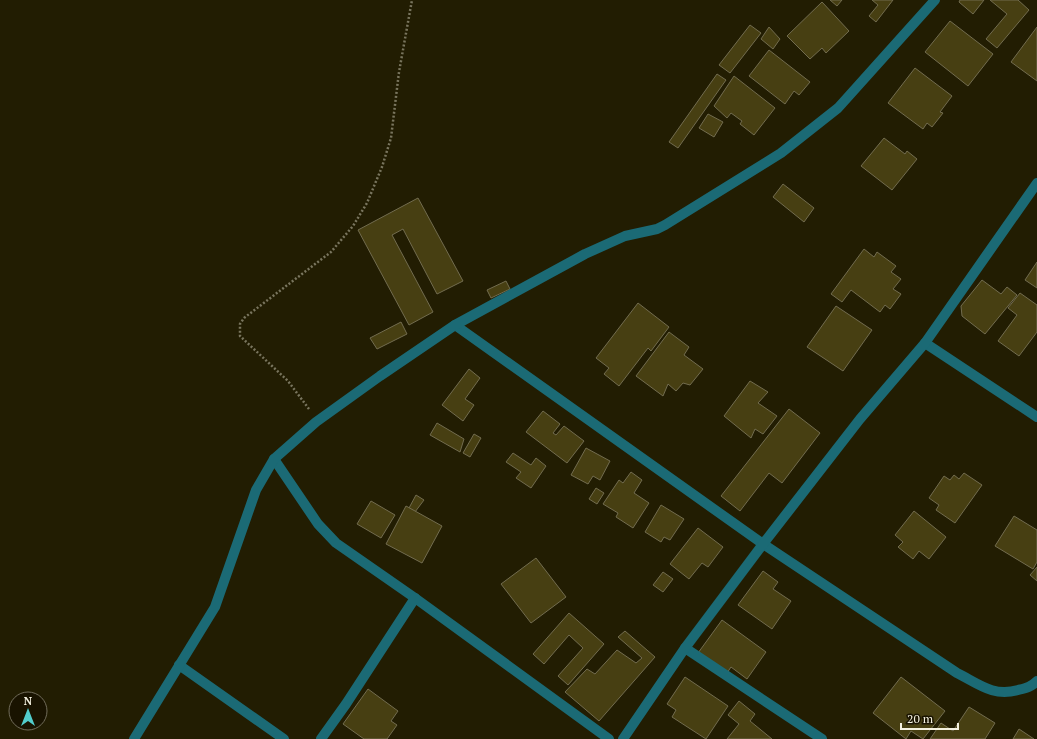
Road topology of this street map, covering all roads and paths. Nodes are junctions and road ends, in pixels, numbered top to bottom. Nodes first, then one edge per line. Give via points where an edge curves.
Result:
1 (412, 0) edge
2 (935, 0) edge
3 (1037, 183) edge
4 (455, 325) junction
5 (925, 343) junction
6 (1037, 417) edge
7 (316, 422) junction
8 (274, 459) junction
9 (763, 544) junction
10 (415, 598) junction
11 (685, 648) junction
12 (179, 665) junction
13 (1037, 681) edge
14 (134, 739) edge
15 (284, 739) edge
16 (321, 739) edge
17 (609, 739) edge
18 (622, 739) edge
19 (822, 739) edge

1 - 7 path via 399,72 391,138 367,203 353,226 331,252 244,318 240,324 240,336 288,381 304,400
2 - 4 street via 838,108 781,152 665,225 624,236 585,254
3 - 5 street
4 - 7 street
4 - 9 street
5 - 6 street
5 - 9 street via 860,419
7 - 8 street
8 - 10 street via 318,524 336,543
8 - 12 street via 256,490 215,607
9 - 11 street
9 - 13 street via 958,673 987,689 1006,694 1032,687
10 - 16 street
10 - 17 street
11 - 18 street
11 - 19 street
12 - 14 street
12 - 15 street

